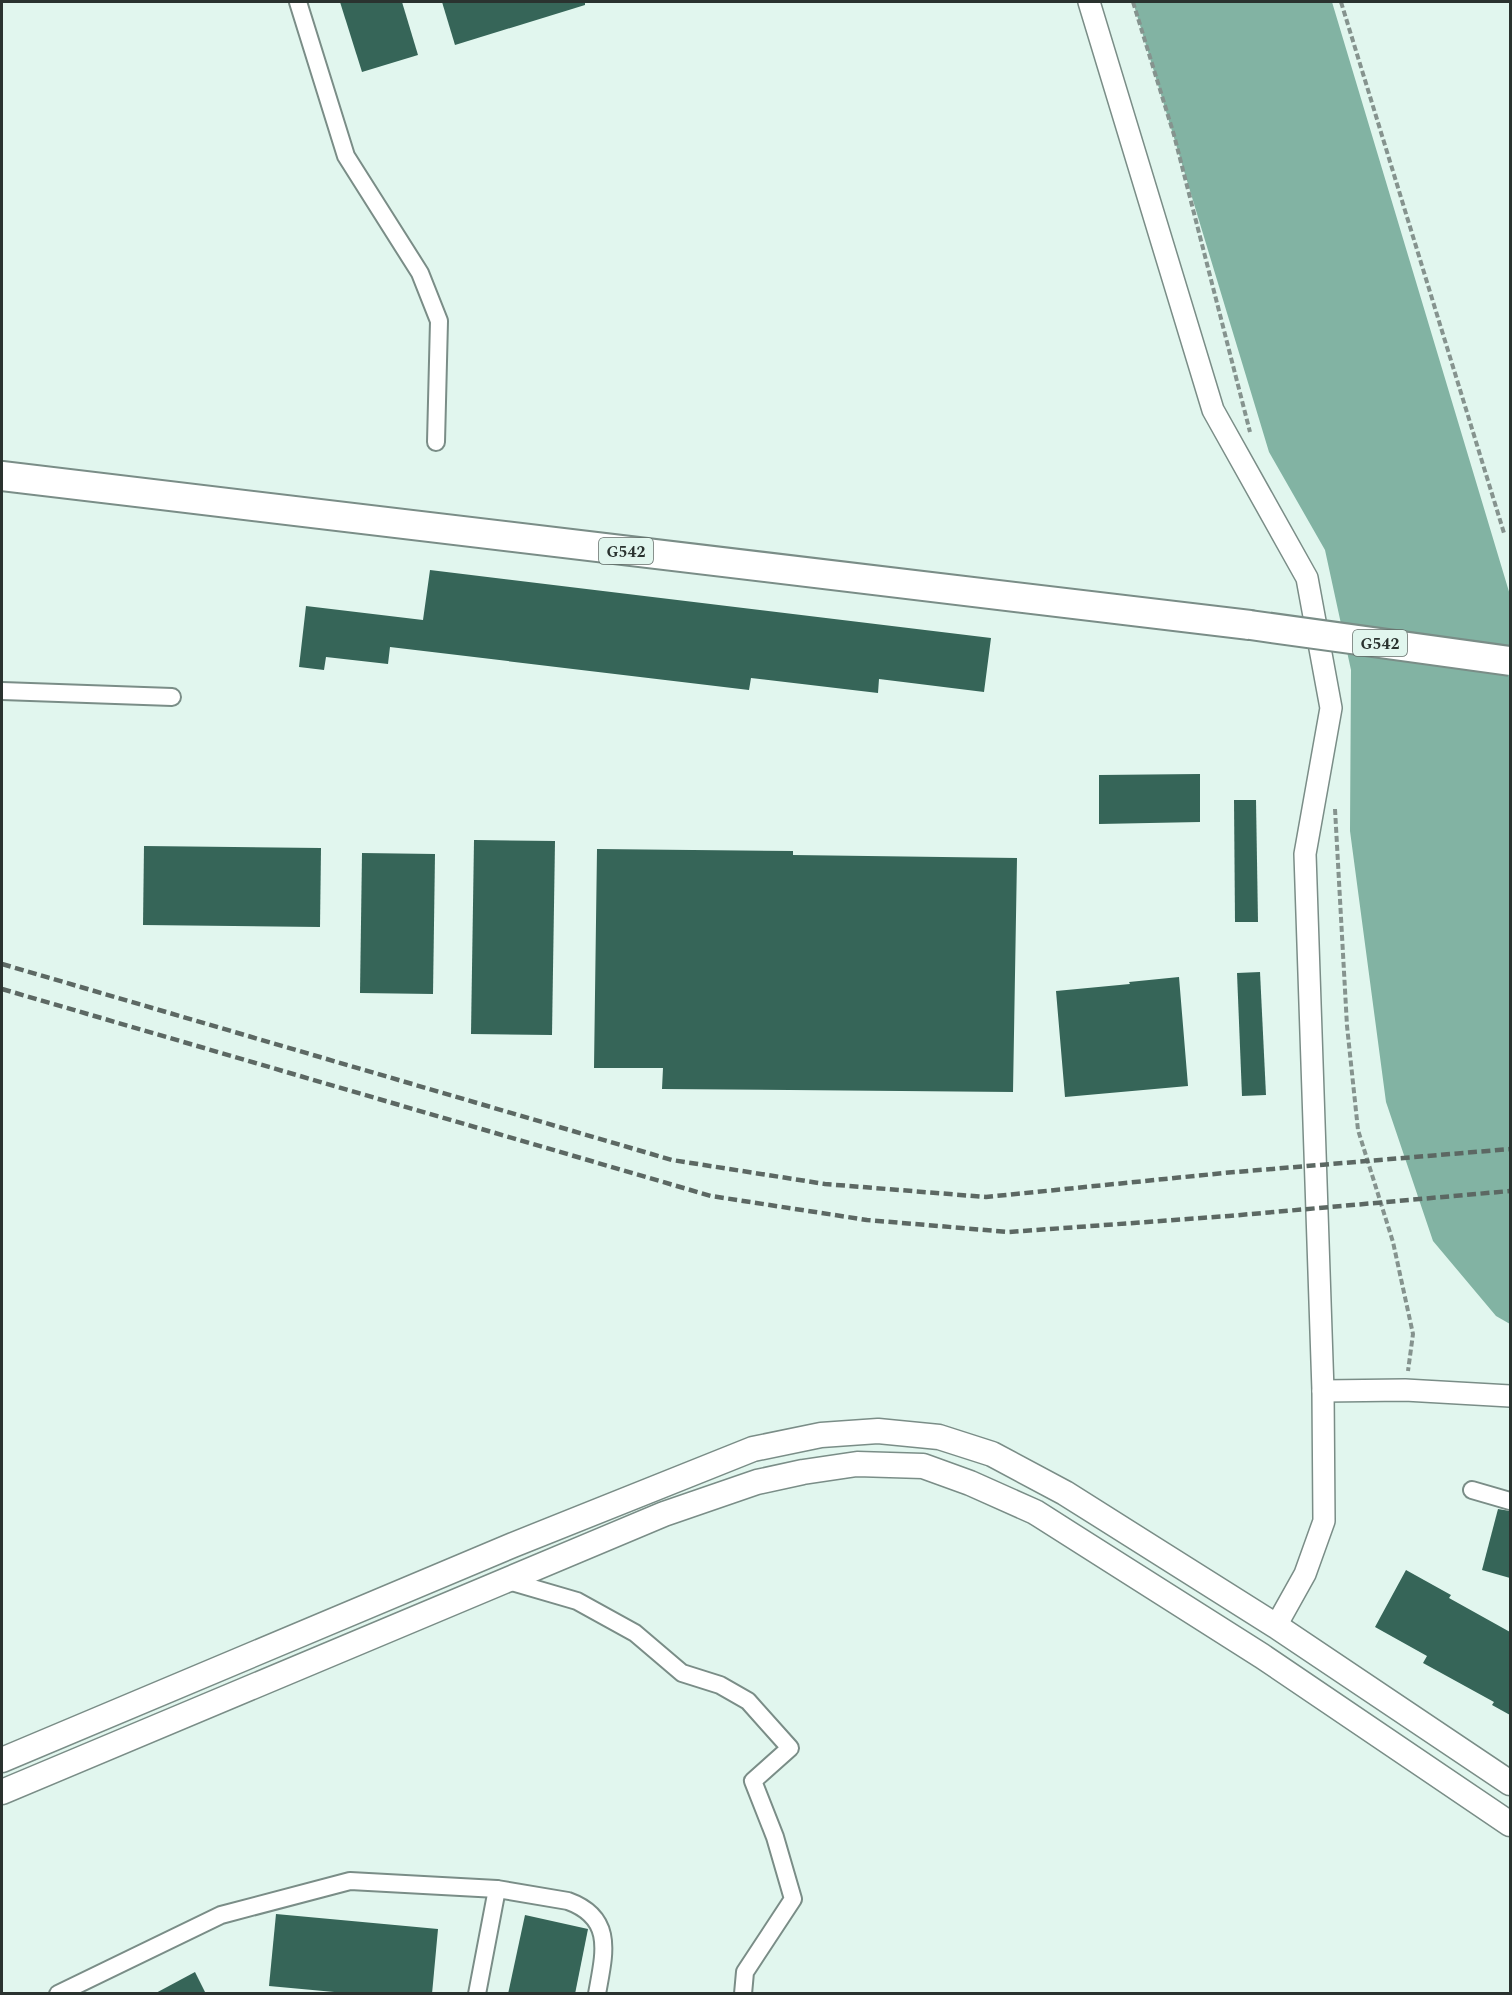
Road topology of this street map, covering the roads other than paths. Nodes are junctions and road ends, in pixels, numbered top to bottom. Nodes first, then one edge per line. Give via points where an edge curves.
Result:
1 (298, 2) edge
2 (1089, 2) edge
3 (436, 442) dead end
4 (2, 476) edge
5 (1510, 662) edge
6 (2, 691) edge
7 (172, 697) dead end
8 (1323, 1391) junction
9 (1510, 1396) edge
10 (1472, 1490) dead end
11 (1510, 1501) edge
12 (505, 1580) junction
13 (1276, 1626) junction
14 (2, 1760) edge
15 (1510, 1783) edge
16 (2, 1792) edge
17 (1510, 1824) edge
18 (497, 1889) junction
19 (58, 1994) edge
20 (477, 1994) edge
21 (597, 1994) edge
22 (742, 1994) edge

1 - 3 street via 346,156 420,273 439,321
2 - 8 street via 1214,410 1306,578 1331,708 1305,854
4 - 5 highway, G542, bridge via 1250,626
6 - 7 street
8 - 9 street via 1405,1390
8 - 13 street via 1324,1521 1305,1574
10 - 11 street
12 - 16 main road
12 - 17 main road via 664,1514 758,1482 857,1464 923,1466 1035,1512 1262,1656
12 - 22 street via 578,1601 635,1633 682,1673 720,1685 748,1701 790,1748 753,1781 793,1899 745,1972
13 - 14 main road via 1065,1493 992,1454 939,1437 878,1431 821,1435 753,1449 709,1466
13 - 15 main road
18 - 19 street via 350,1881 221,1915
18 - 20 street
18 - 21 street via 568,1901 594,1917 604,1944

